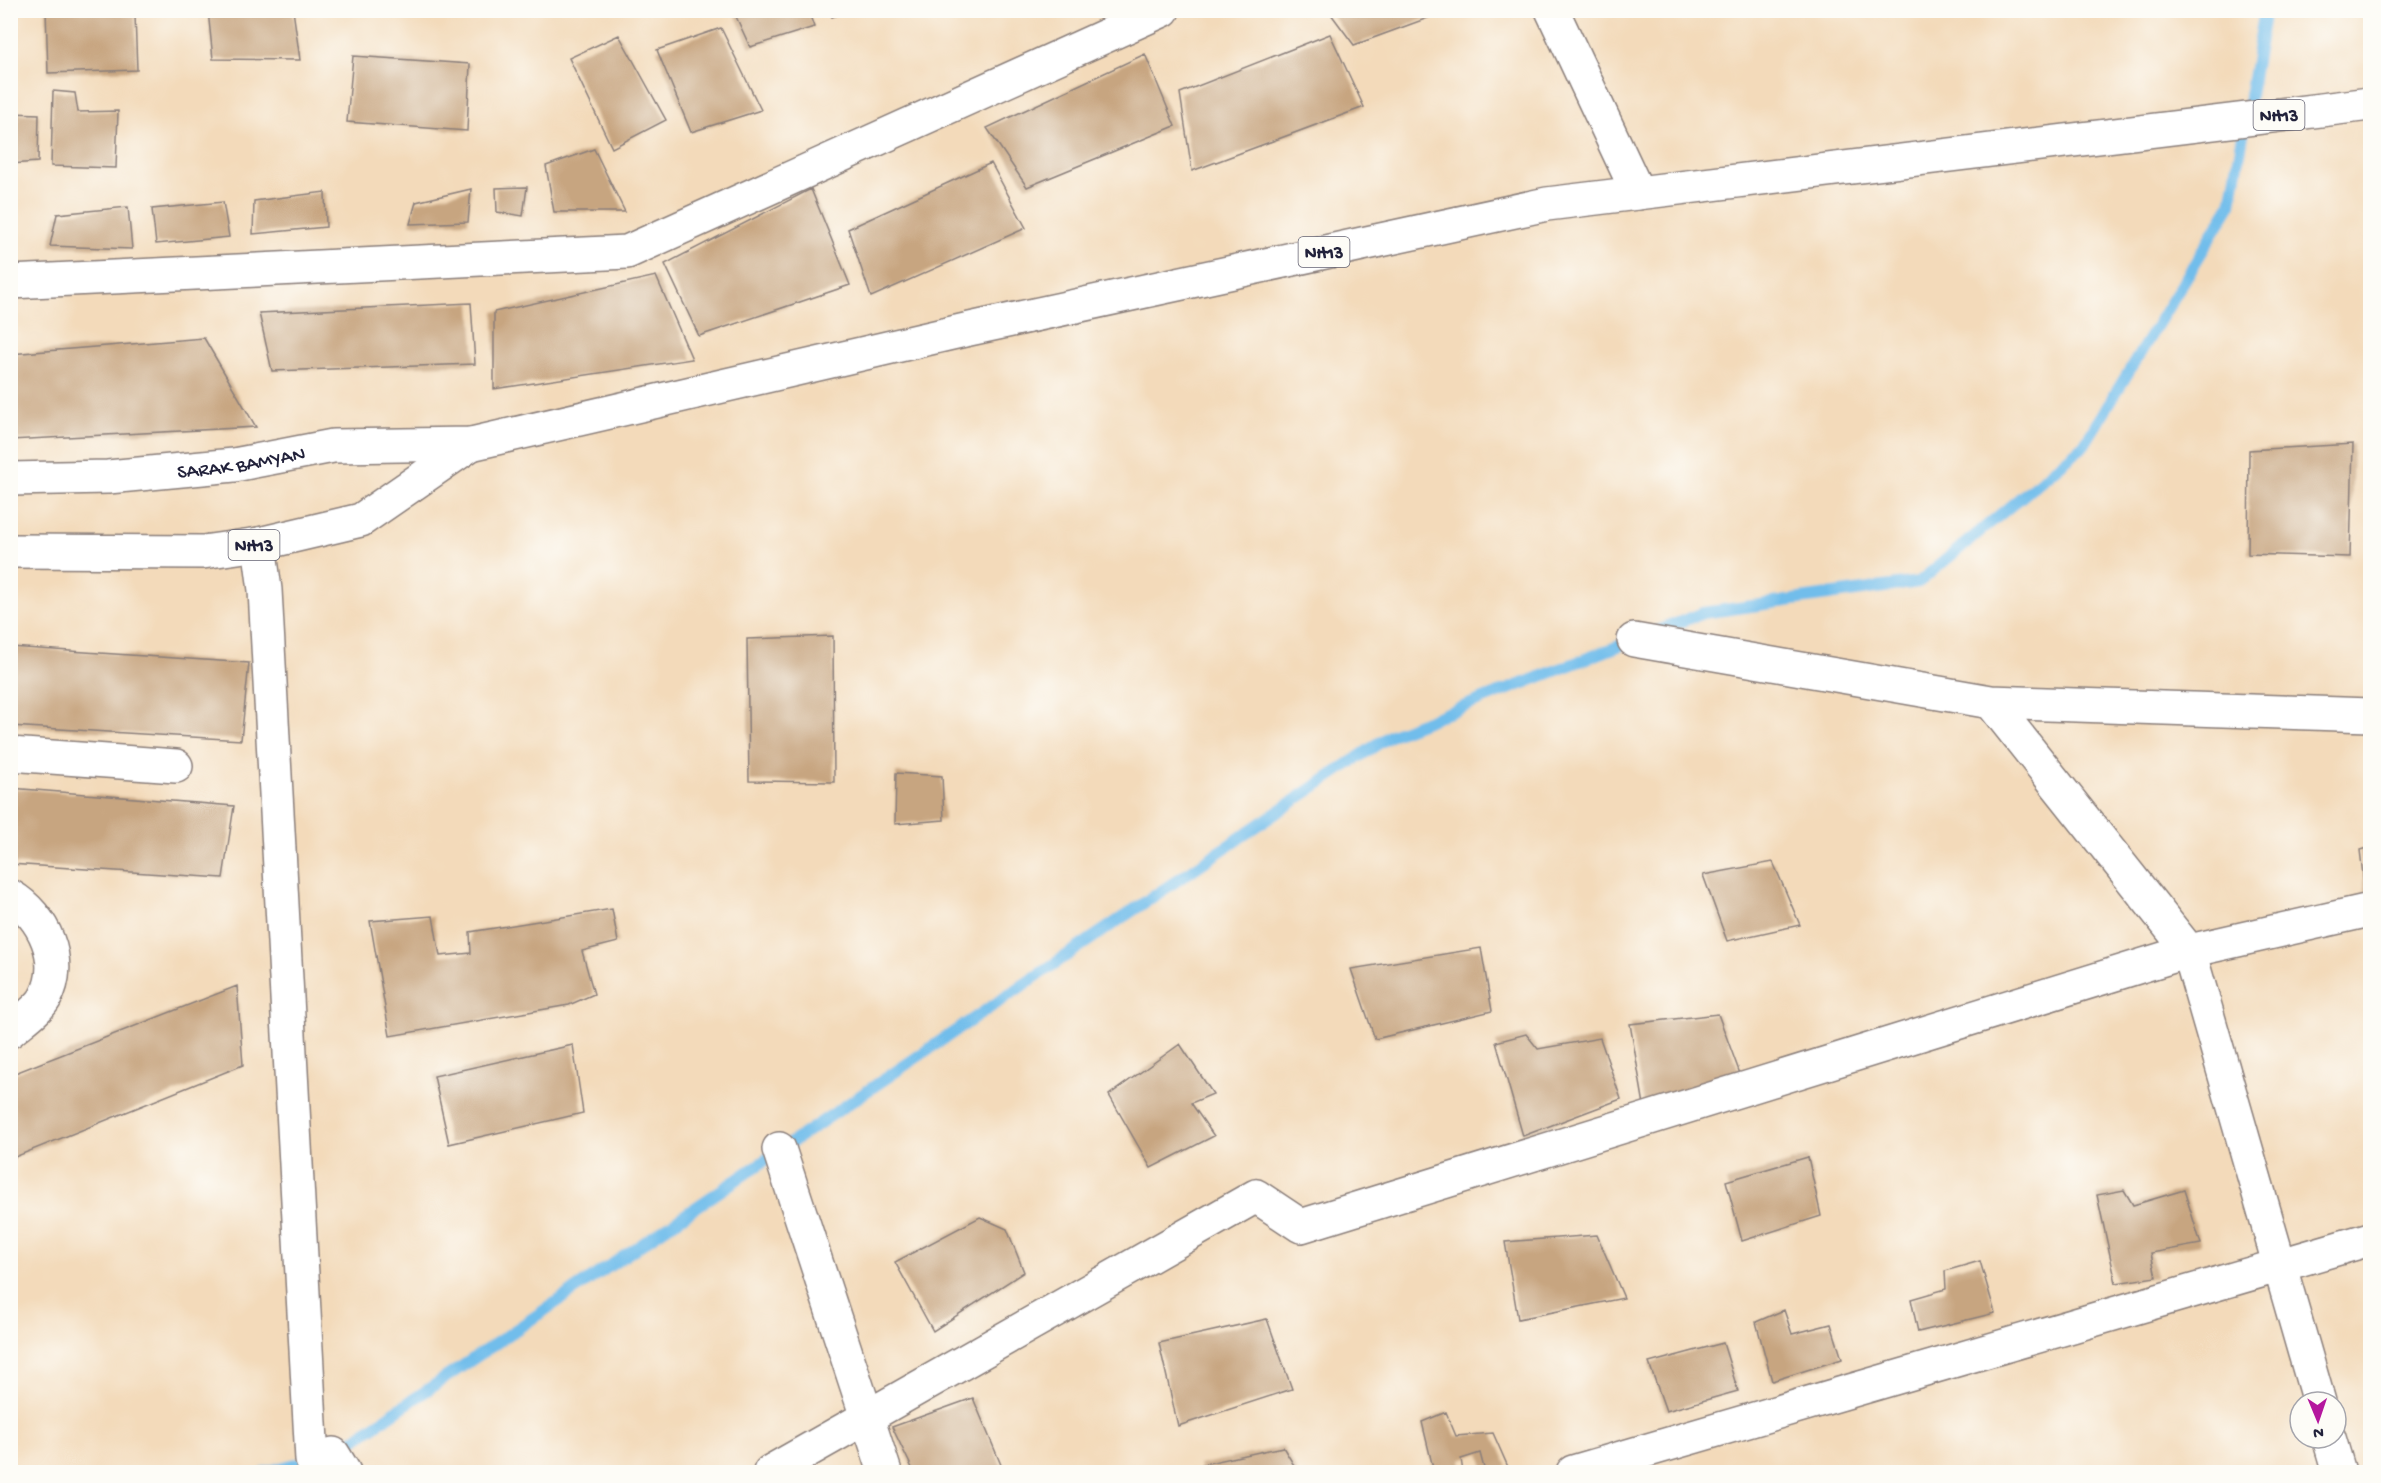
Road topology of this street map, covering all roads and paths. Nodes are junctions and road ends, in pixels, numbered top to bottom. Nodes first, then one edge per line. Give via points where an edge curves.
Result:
1 (1163, 10) edge
2 (1552, 10) edge
3 (2370, 104) edge
4 (1638, 193) junction
5 (10, 282) edge
6 (471, 444) junction
7 (10, 479) edge
8 (259, 544) junction
9 (10, 551) edge
10 (1634, 640) dead end
11 (1991, 702) junction
12 (2370, 715) edge
13 (10, 754) edge
14 (177, 766) dead end
15 (10, 896) edge
16 (2370, 910) edge
17 (2189, 951) junction
18 (10, 1031) edge
19 (779, 1149) dead end
20 (2370, 1239) edge
21 (2279, 1265) junction
22 (2315, 1390) edge
23 (866, 1418) junction
24 (2332, 1450) edge
25 (330, 1462) edge
26 (770, 1473) edge
27 (885, 1473) edge
28 (1574, 1473) edge
29 (2339, 1473) edge

1 - 5 street via 627,252
2 - 4 street
3 - 4 street, NH13
4 - 6 street, NH13 via 1547,204 965,330
6 - 7 street, SARAK BAMYAN / NH13 via 333,446 234,465 108,477
6 - 8 street, NH13 via 361,520
8 - 9 street, NH13 via 203,552
8 - 25 street
10 - 11 street
11 - 12 street
11 - 17 street
13 - 14 street
15 - 18 street via 36,918 48,939 53,963 44,1000
16 - 17 street
17 - 21 street
17 - 23 street via 1301,1226 1256,1196
19 - 23 street
20 - 21 street
21 - 22 street
21 - 28 street
23 - 26 street
23 - 27 street
24 - 29 street

